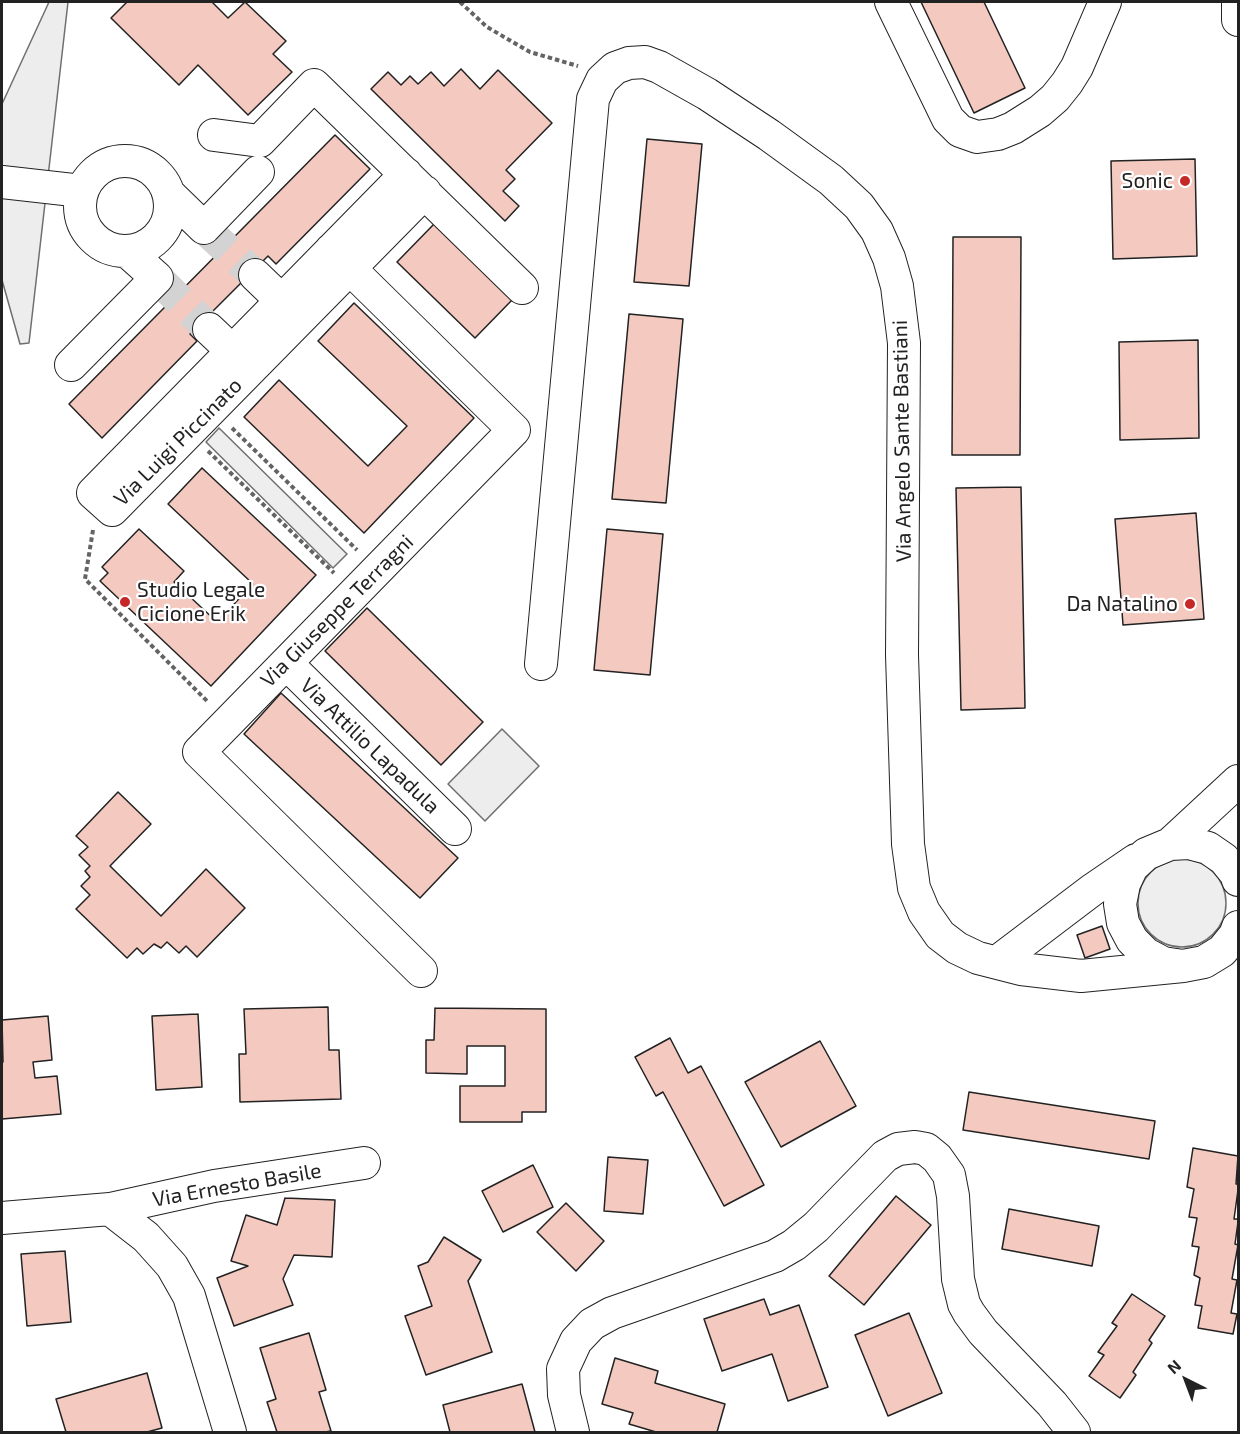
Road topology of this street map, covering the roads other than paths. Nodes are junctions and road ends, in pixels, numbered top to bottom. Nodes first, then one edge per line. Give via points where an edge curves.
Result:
1 (891, 2) edge
2 (1105, 2) edge
3 (1238, 2) edge
4 (1239, 20) edge
5 (214, 135) dead end
6 (258, 172) dead end
7 (2, 182) edge
8 (415, 183) junction
9 (82, 190) junction
10 (168, 193) junction
11 (128, 252) junction
12 (340, 260) junction
13 (255, 275) tunnel mouth
14 (522, 288) dead end
15 (281, 300) junction
16 (210, 329) tunnel mouth
17 (241, 360) junction
18 (71, 365) dead end
19 (179, 422) junction
20 (514, 430) junction
21 (561, 435) junction
22 (112, 510) road end
23 (286, 663) junction
24 (541, 664) dead end
25 (1239, 781) edge
26 (455, 828) dead end
27 (1158, 849) junction
28 (1238, 873) edge
29 (1239, 927) edge
30 (997, 962) junction
31 (1183, 966) junction
32 (421, 971) dead end
33 (364, 1163) dead end
34 (110, 1209) junction
35 (2, 1218) edge
36 (230, 1432) edge
37 (573, 1432) edge
38 (1074, 1432) edge

1 - 2 street via 948,119 960,131 977,137 1013,128 1055,98 1077,67
3 - 4 street
5 - 8 street via 260,141 314,85
6 - 10 street via 204,228
7 - 9 street
8 - 12 street, Via Luigi Piccinato
8 - 14 street
9 - 10 street via 100,169 126,161 152,170
9 - 11 street via 81,220 88,234 99,244
10 - 11 street via 170,206 163,232 142,249
11 - 18 street via 158,278
12 - 15 street, Via Luigi Piccinato
12 - 17 street, Via Luigi Piccinato
12 - 20 street
13 - 15 street
15 - 17 street, Via Luigi Piccinato
16 - 17 street
17 - 19 street, Via Luigi Piccinato
17 - 19 street, Via Luigi Piccinato via 212,408
19 - 22 street, Via Luigi Piccinato via 93,493
20 - 21 street
20 - 23 street, Via Giuseppe Terragni
21 - 24 street, Via Angelo Sante Bastiani
21 - 30 street, Via Angelo Sante Bastiani via 592,99 602,80 615,68 648,63 707,94 831,180 864,212 889,258 900,302 905,354 902,655 911,873 919,901 940,935 968,954
23 - 26 street, Via Attilio Lapadula
23 - 32 street, Via Giuseppe Terragni via 199,752
25 - 27 street
27 - 28 street via 1189,843 1208,848
27 - 30 street via 1077,901
27 - 31 street via 1132,867 1120,904 1123,923 1146,954 1163,963
29 - 31 street, Via Angelo Sante Bastiani via 1222,951 1204,962
30 - 31 street, Via Angelo Sante Bastiani via 1032,972 1082,976
33 - 34 street, Via Ernesto Basile via 214,1186
34 - 35 street, Via Ernesto Basile
34 - 36 street, Via Ernesto Basile via 160,1251 189,1296
37 - 38 street via 563,1370 576,1341 592,1324 612,1313 775,1256 816,1227 885,1156 903,1147 926,1149 949,1175 958,1279 969,1313

